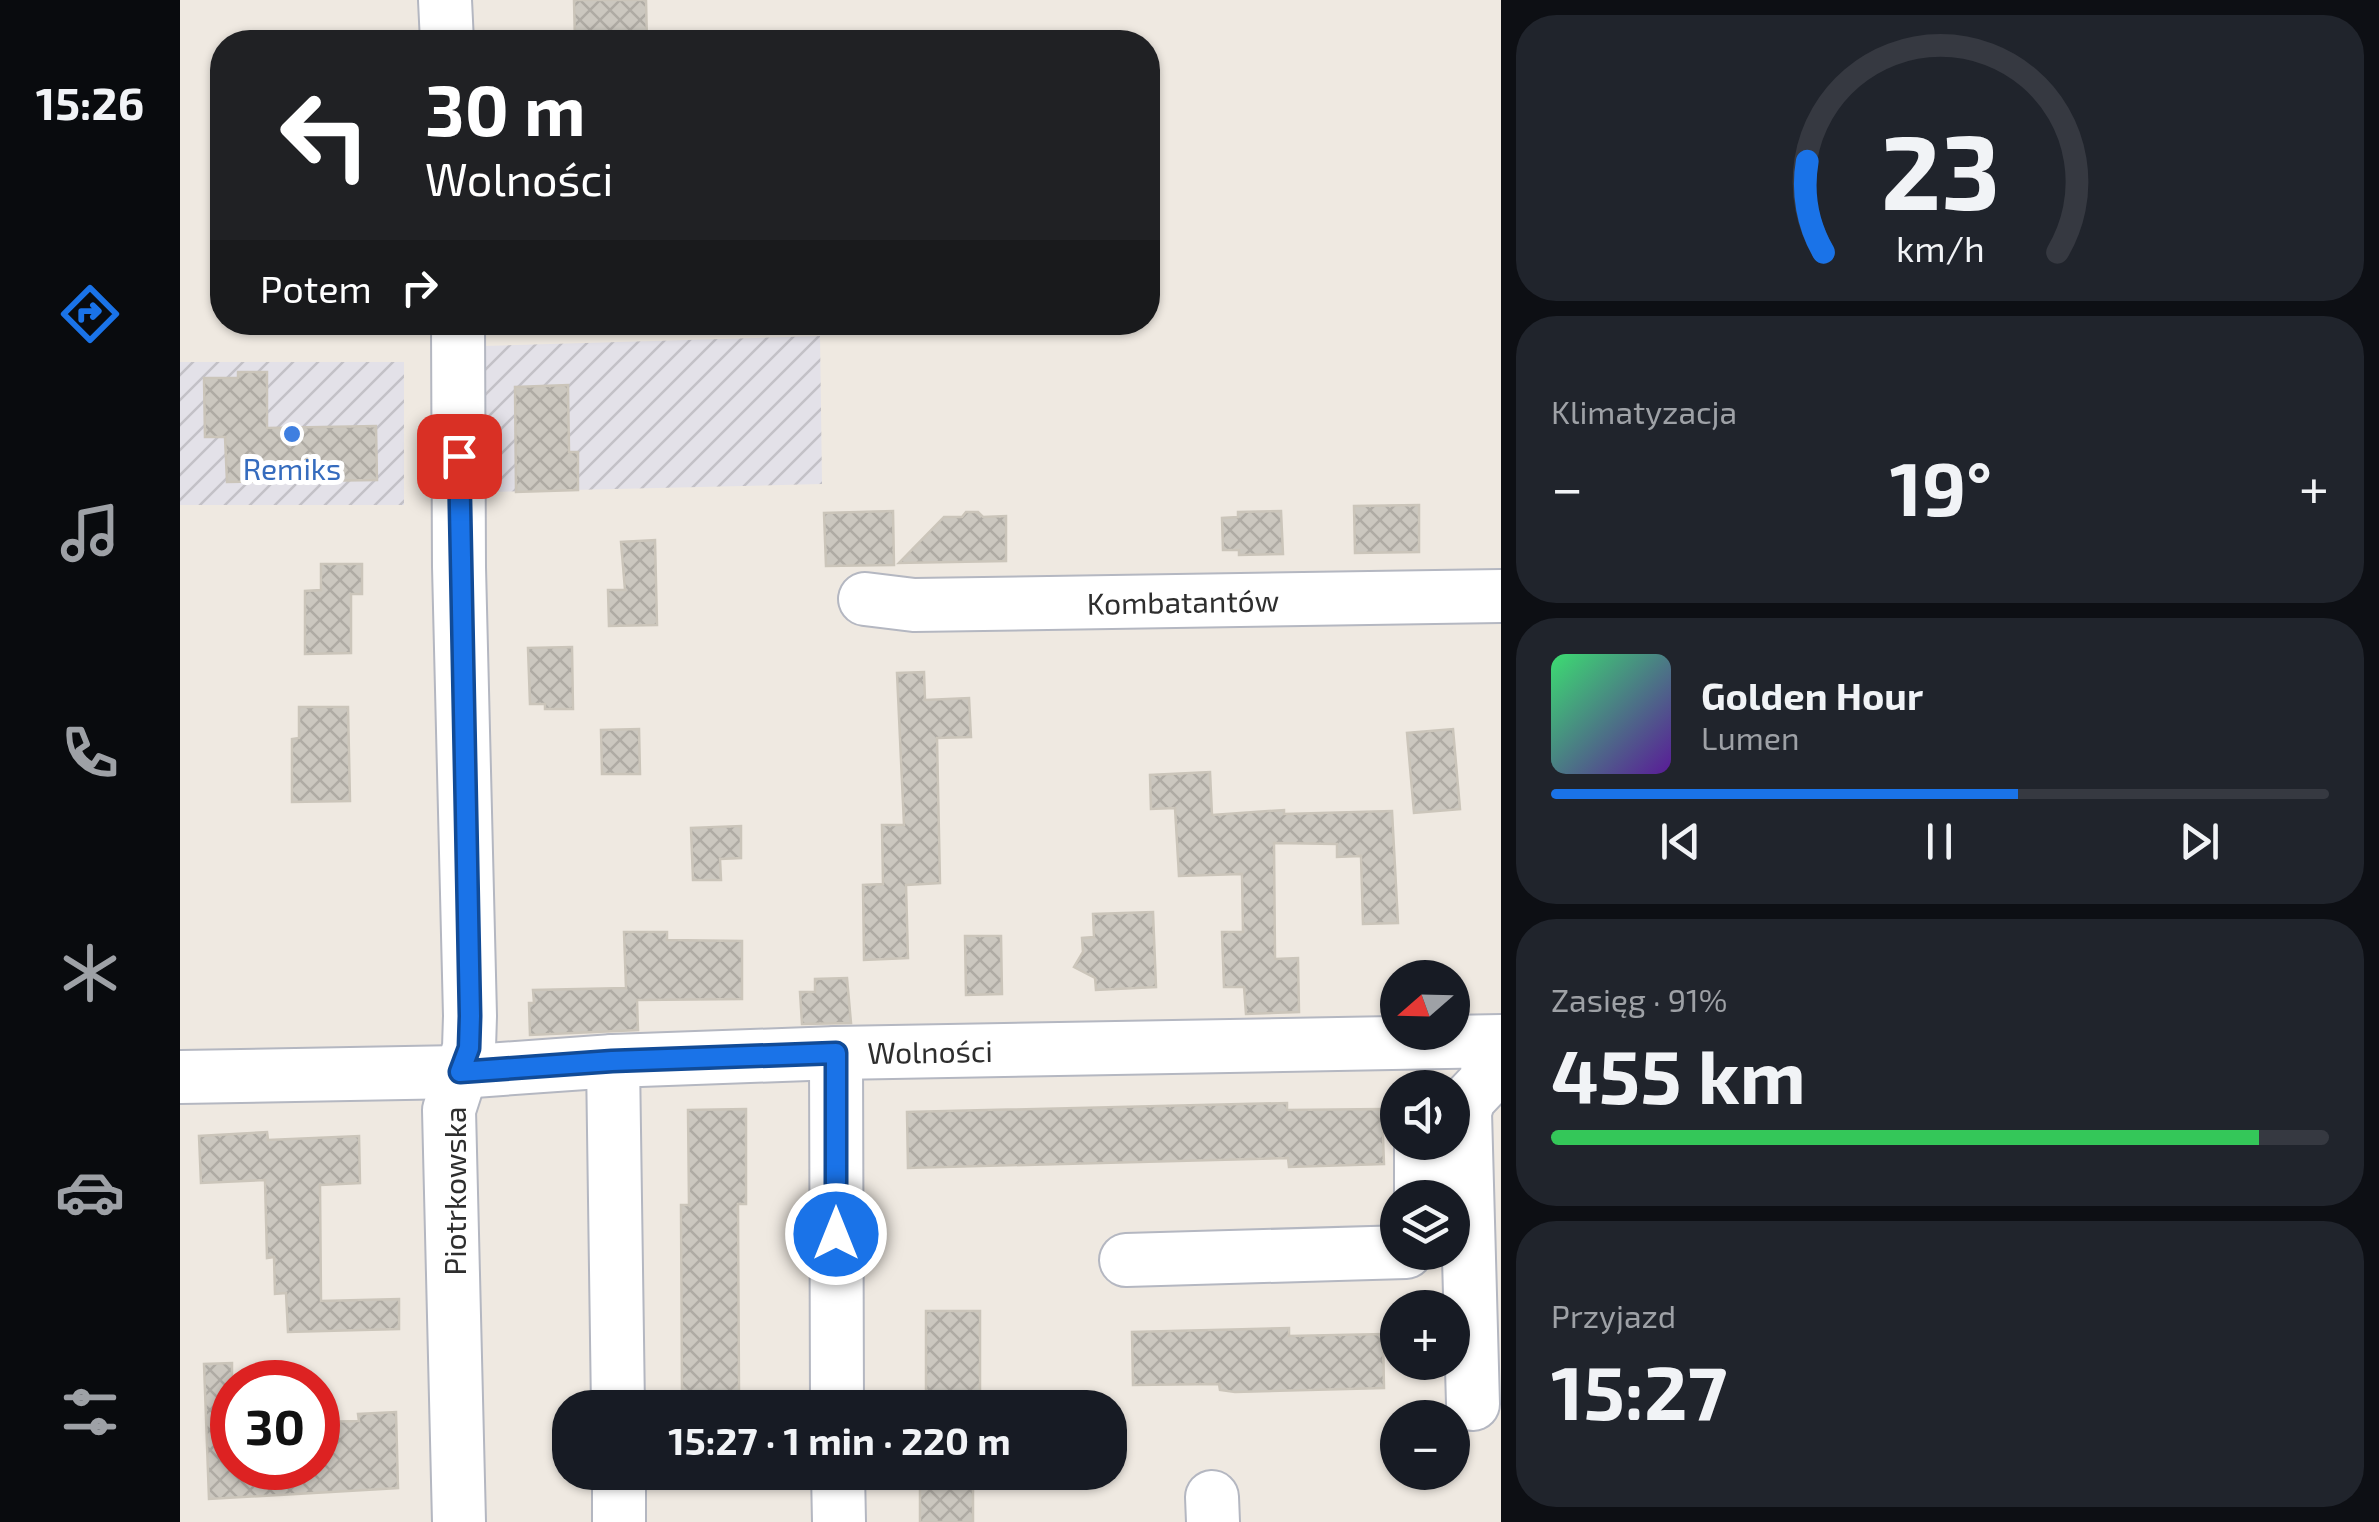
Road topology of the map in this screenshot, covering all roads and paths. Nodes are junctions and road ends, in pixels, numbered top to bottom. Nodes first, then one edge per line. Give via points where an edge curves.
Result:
1 (445, 0) edge
2 (446, 30) edge
3 (458, 335) edge
4 (1501, 596) edge
5 (864, 599) dead end
6 (1495, 1042) edge
7 (836, 1053) junction
8 (612, 1061) junction
9 (1420, 1065) edge
10 (460, 1072) junction
11 (180, 1077) edge
12 (1380, 1253) edge
13 (1126, 1260) dead end
14 (618, 1390) edge
15 (837, 1390) edge
16 (1473, 1404) dead end
17 (619, 1490) edge
18 (838, 1490) edge
19 (459, 1522) edge
20 (620, 1522) edge
21 (839, 1522) edge

1 - 2 street
3 - 10 street, Piotrkowska via 470,1016
4 - 5 street, Kombatantów via 914,605
6 - 9 street, Wolności
6 - 16 street via 1487,1080 1465,1112
7 - 8 street, Wolności
7 - 9 street, Wolności
7 - 15 street
8 - 10 street, Wolności
8 - 14 street
10 - 11 street, Wolności
10 - 19 street, Piotrkowska via 449,1110
12 - 13 street
17 - 20 street
18 - 21 street

